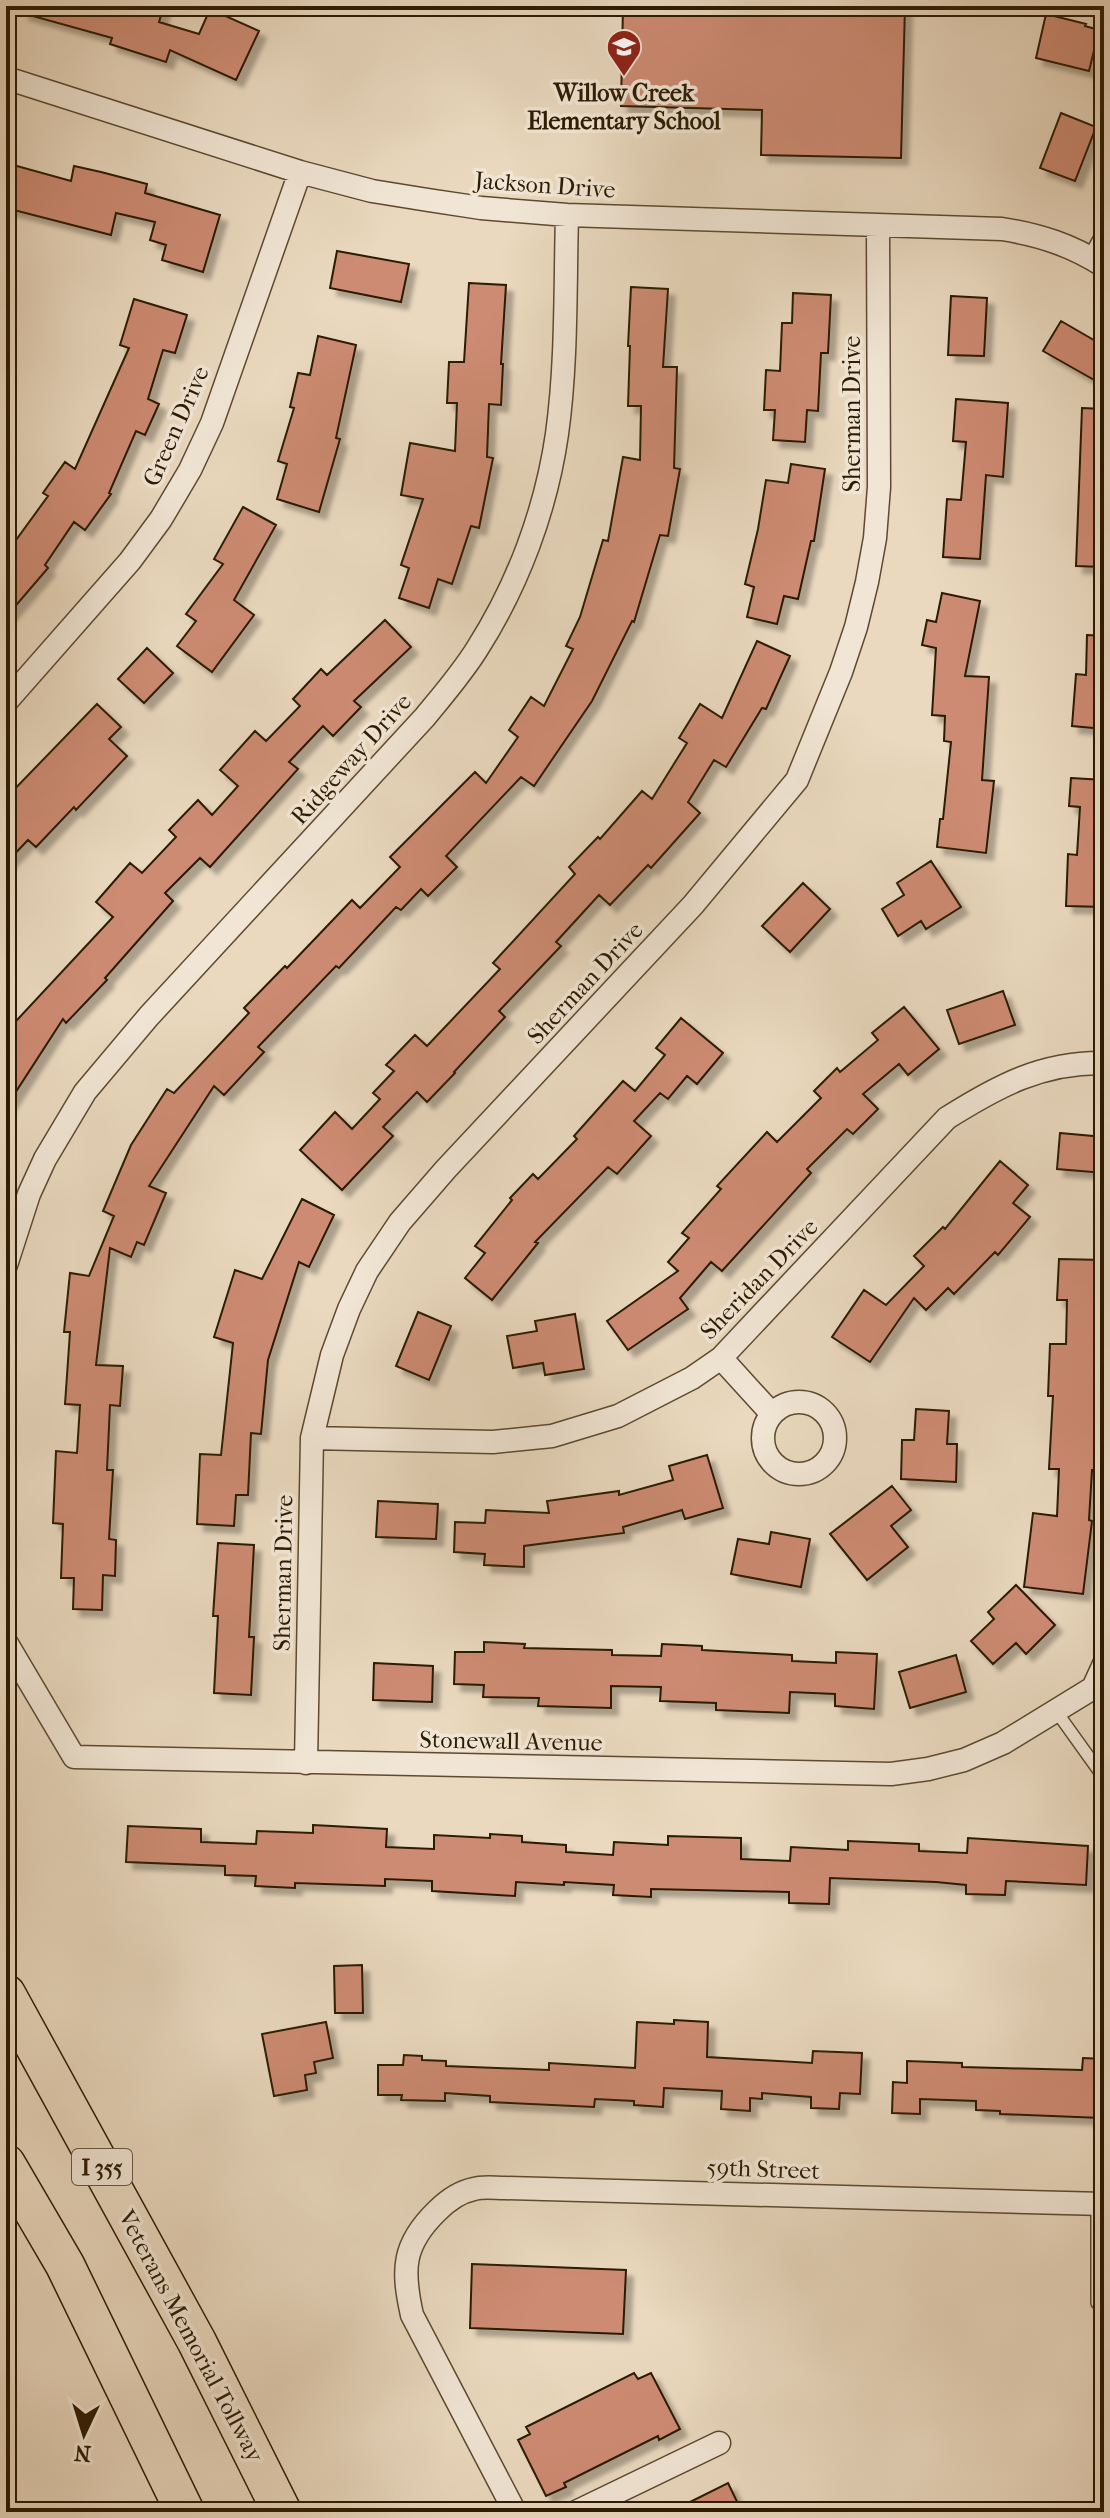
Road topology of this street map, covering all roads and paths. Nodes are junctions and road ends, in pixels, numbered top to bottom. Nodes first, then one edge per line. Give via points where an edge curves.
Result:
1 (6, 78) edge
2 (300, 172) junction
3 (567, 215) junction
4 (878, 225) junction
5 (1101, 255) edge
6 (6, 702) edge
7 (1104, 1063) edge
8 (6, 1265) edge
9 (721, 1358) junction
10 (772, 1414) dead end
11 (312, 1438) junction
12 (6, 1642) edge
13 (1102, 1674) edge
14 (1061, 1708) junction
15 (306, 1763) junction
16 (1104, 1778) edge
17 (6, 1994) edge
18 (6, 2164) edge
19 (1101, 2204) edge
20 (1097, 2303) dead end
21 (719, 2443) dead end
22 (185, 2512) edge
23 (282, 2512) edge
24 (515, 2512) edge
25 (576, 2512) edge

1 - 2 street, Jackson Drive
2 - 3 street, Jackson Drive via 372,191
2 - 6 street, Green Drive via 212,423 190,470 130,561
3 - 4 street, Jackson Drive
3 - 8 street, Ridgeway Drive via 561,393 551,467 527,550 493,623 425,717 85,1092 45,1159
4 - 5 street, Jackson Drive via 1002,229
4 - 11 street, Sherman Drive via 875,538 856,627 797,780 693,905 400,1222 349,1309
7 - 9 street, Sheridan Drive via 1070,1064 1026,1075 947,1118
9 - 10 street
9 - 11 street, Sheridan Drive via 618,1416 552,1436 493,1442
11 - 15 street, Sherman Drive
12 - 15 street, Stonewall Avenue via 74,1757
13 - 14 street, Stonewall Avenue via 1093,1688
14 - 15 street, Stonewall Avenue via 964,1760 891,1774
14 - 16 lane
17 - 23 highway, Veterans Memorial Tollway / I 355 via 190,2329
18 - 22 highway via 65,2265
19 - 20 lane
19 - 24 street, 59th Street via 475,2188 449,2199 412,2240 406,2291 412,2315
21 - 25 street

